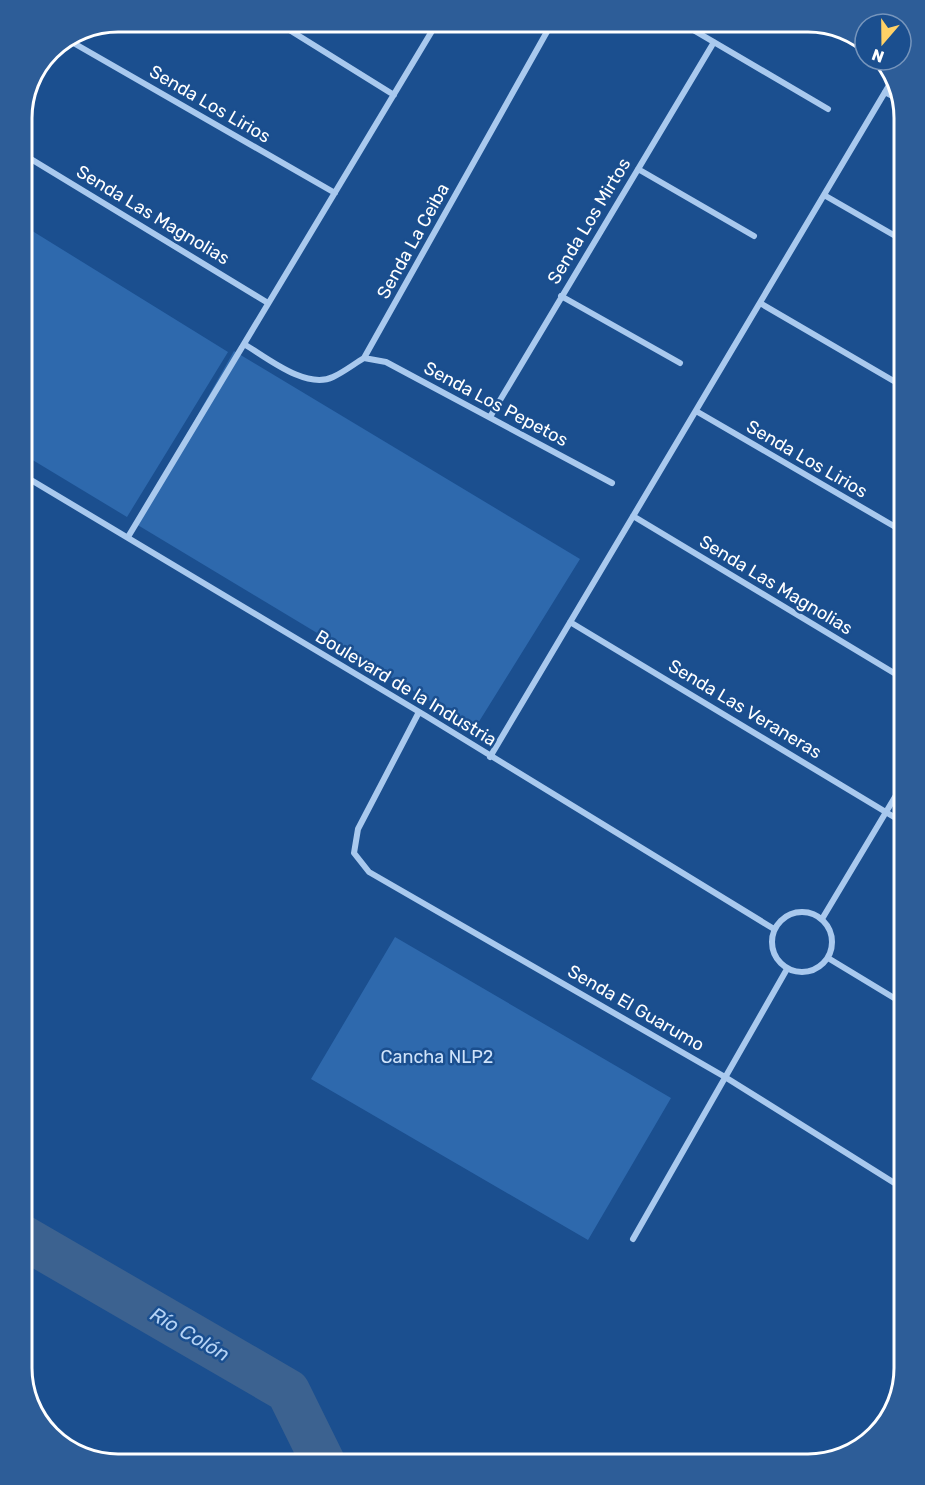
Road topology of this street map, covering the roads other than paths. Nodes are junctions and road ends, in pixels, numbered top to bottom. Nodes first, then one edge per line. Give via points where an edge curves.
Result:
1 (293, 32) edge
2 (431, 32) edge
3 (547, 32) edge
4 (697, 32) edge
5 (714, 42) junction
6 (75, 44) edge
7 (888, 87) edge
8 (885, 92) junction
9 (394, 95) junction
10 (891, 95) edge
11 (828, 109) dead end
12 (32, 160) edge
13 (638, 169) junction
14 (335, 193) junction
15 (824, 195) junction
16 (894, 235) edge
17 (754, 236) dead end
18 (561, 296) junction
19 (268, 303) junction
20 (760, 303) junction
21 (244, 344) junction
22 (364, 358) junction
23 (680, 363) dead end
24 (894, 381) edge
25 (696, 411) junction
26 (490, 417) junction
27 (32, 480) edge
28 (612, 483) dead end
29 (633, 516) junction
30 (894, 526) edge
31 (128, 537) junction
32 (570, 622) junction
33 (894, 674) edge
34 (419, 712) junction
35 (490, 757) junction
36 (894, 799) edge
37 (886, 812) junction
38 (894, 817) edge
39 (822, 919) junction
40 (774, 929) junction
41 (828, 958) junction
42 (787, 969) junction
43 (894, 998) edge
44 (725, 1077) junction
45 (894, 1183) edge
46 (633, 1239) dead end

1 - 9 street
2 - 9 street
3 - 22 street, Senda La Ceiba
4 - 5 street
5 - 11 street
5 - 13 street, Senda Los Mirtos
6 - 14 street, Senda Los Lirios
7 - 8 street
8 - 10 street
8 - 15 street
9 - 14 street
12 - 19 street, Senda Las Magnolias
13 - 17 street
13 - 18 street, Senda Los Mirtos
14 - 19 street
15 - 16 street
15 - 20 street
18 - 23 street
18 - 26 street, Senda Los Mirtos
19 - 21 street
20 - 24 street
20 - 25 street
21 - 22 street, Senda La Ceiba via 292,373 313,380 331,379
21 - 31 street
22 - 26 street, Senda Los Pepetos via 386,362
25 - 29 street
25 - 30 street, Senda Los Lirios
26 - 28 street, Senda Los Pepetos
27 - 31 street, Boulevard de la Industria
29 - 32 street
29 - 33 street, Senda Las Magnolias
31 - 34 street, Boulevard de la Industria
32 - 35 street
32 - 37 street, Senda Las Veraneras
34 - 35 street, Boulevard de la Industria
34 - 44 street, Senda El Guarumo via 358,830 354,853 369,872
35 - 40 street, Boulevard de la Industria
36 - 37 street
37 - 38 street, Senda Las Veraneras
37 - 39 street
39 - 40 street via 814,914 796,913
39 - 41 street via 831,934
40 - 42 street via 775,956
41 - 42 street via 810,972
41 - 43 street
42 - 44 street
44 - 45 street, Senda El Guarumo
44 - 46 street

